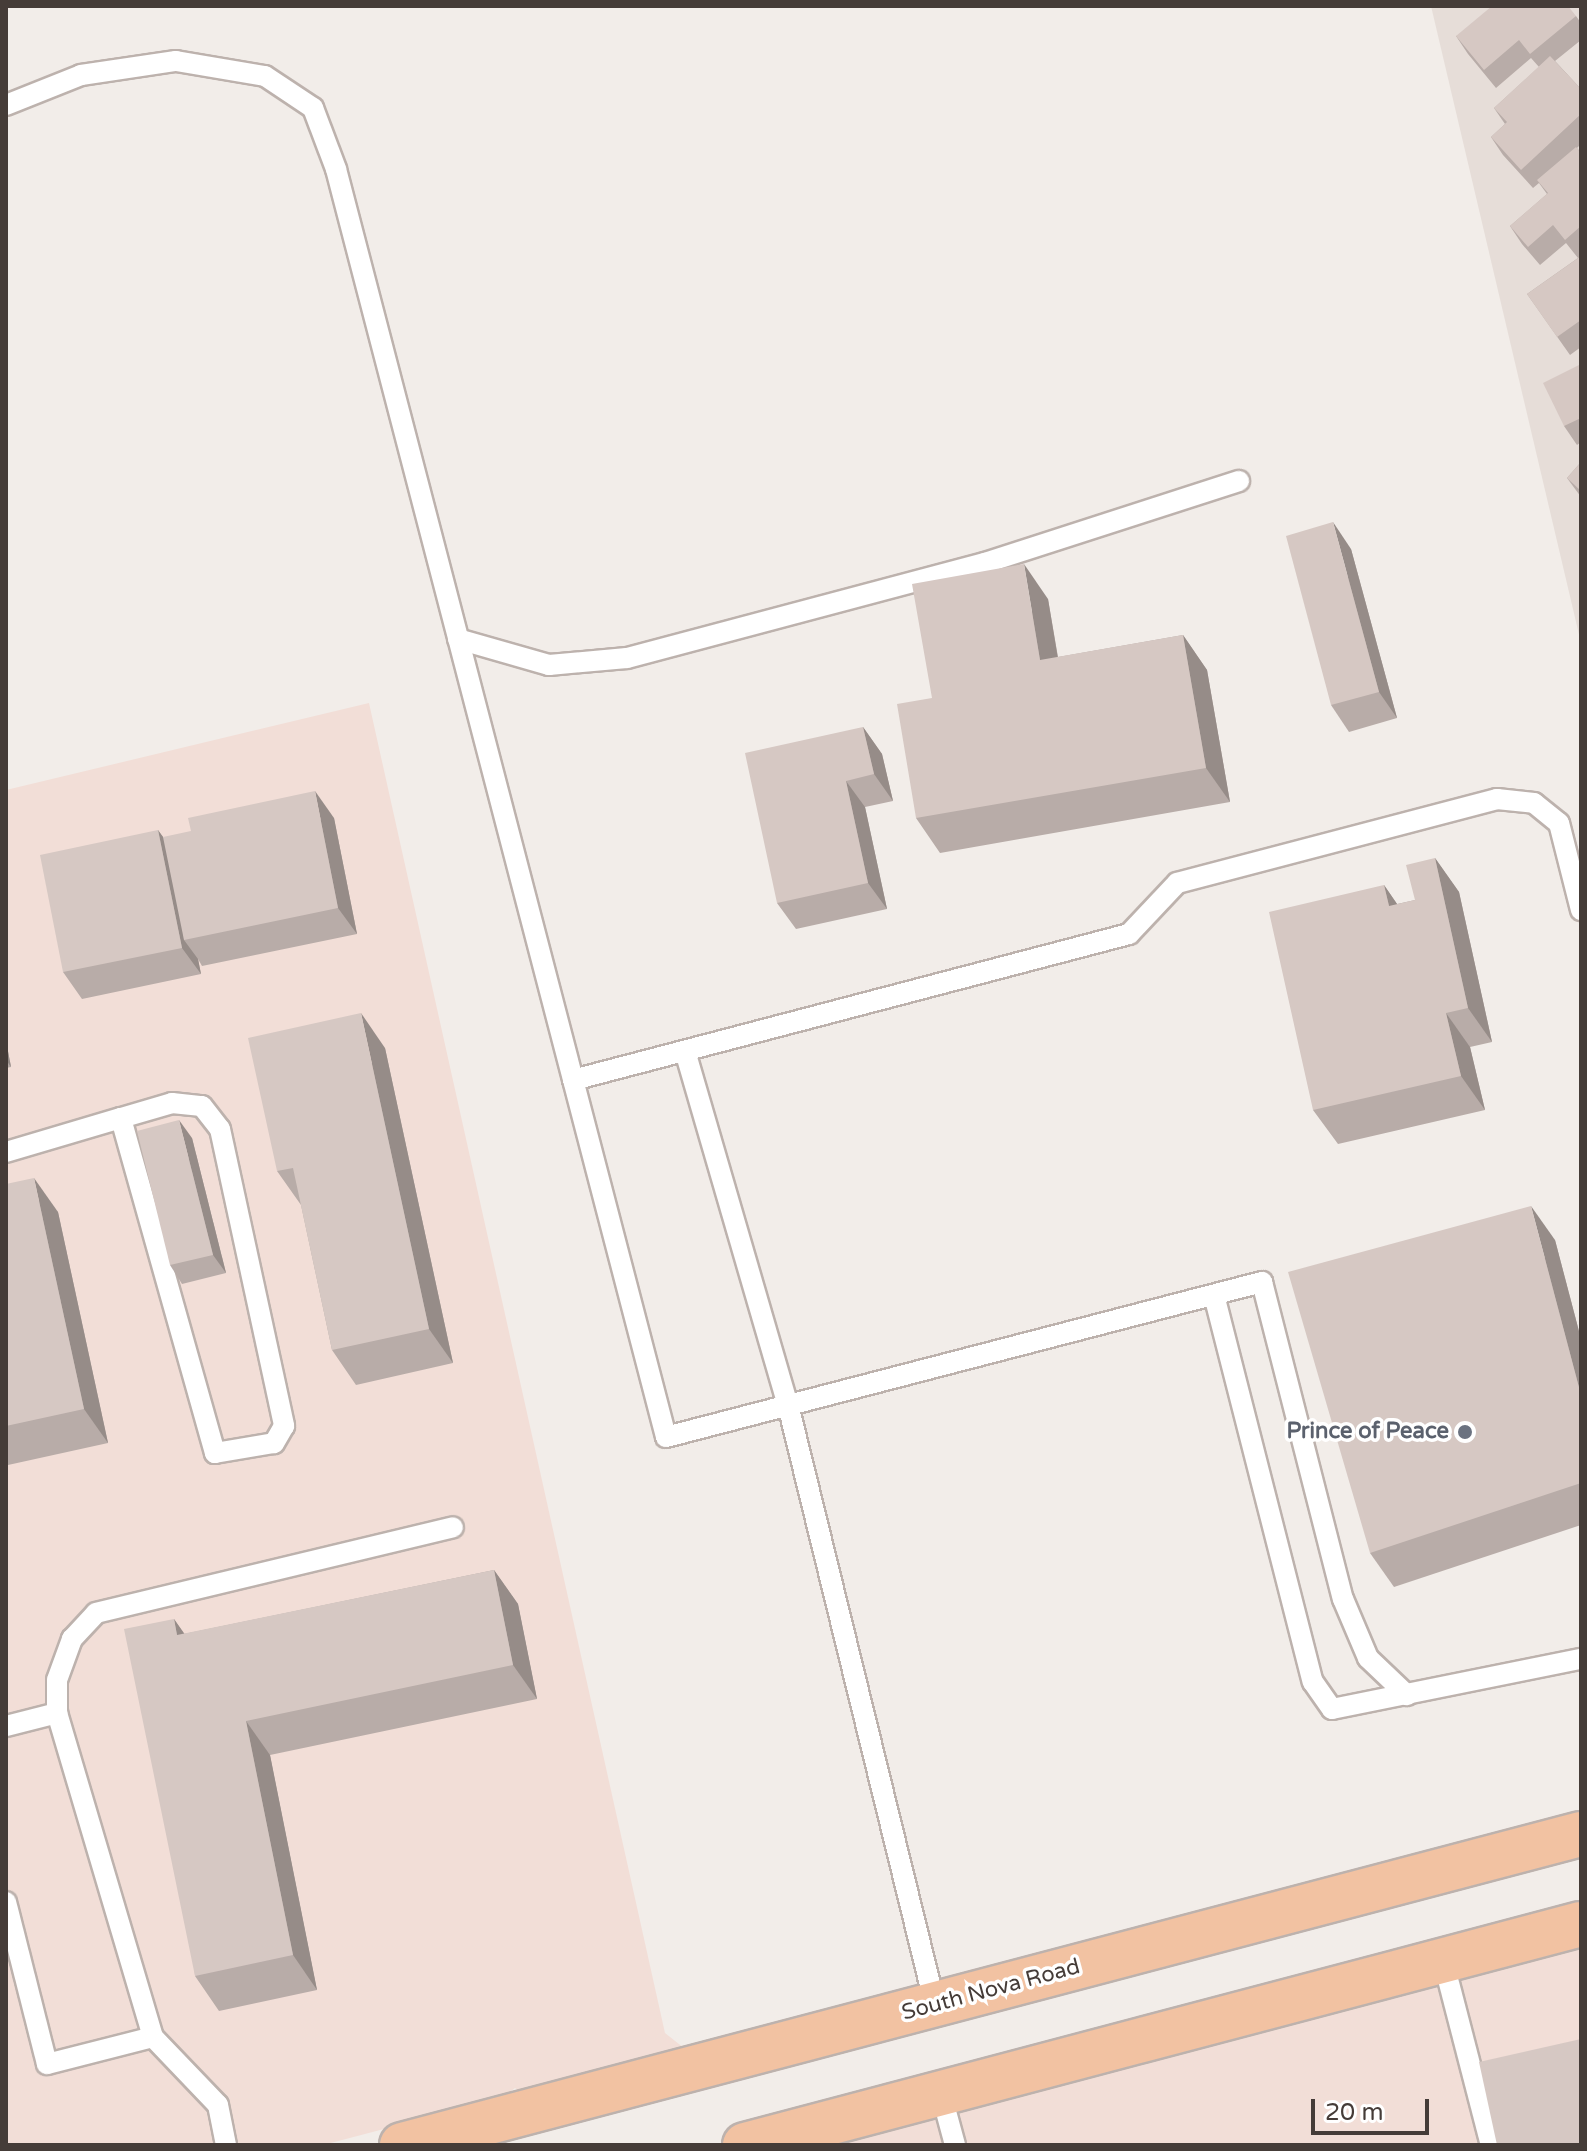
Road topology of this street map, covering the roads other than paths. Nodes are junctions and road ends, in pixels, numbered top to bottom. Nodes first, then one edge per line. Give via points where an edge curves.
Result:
1 (6, 105) edge
2 (1239, 481) dead end
3 (458, 639) junction
4 (1581, 910) edge
5 (685, 1051) junction
6 (573, 1080) junction
7 (121, 1118) junction
8 (6, 1152) edge
9 (1214, 1295) junction
10 (788, 1405) junction
11 (453, 1527) dead end
12 (1581, 1659) edge
13 (1407, 1695) junction
14 (57, 1713) junction
15 (6, 1726) edge
16 (1581, 1834) edge
17 (6, 1902) edge
18 (1581, 1924) edge
19 (1443, 1960) junction
20 (935, 2005) junction
21 (153, 2037) junction
22 (1505, 2076) edge
23 (1475, 2083) junction
24 (941, 2093) junction
25 (514, 2115) junction
26 (226, 2145) edge
27 (402, 2145) edge
28 (478, 2145) edge
29 (745, 2145) edge
30 (955, 2145) edge
31 (1491, 2145) edge

1 - 3 lane via 81,75 176,61 265,76 313,108 336,169
2 - 3 lane via 985,563 627,658 549,665
3 - 6 lane
4 - 5 lane via 1559,823 1534,803 1497,799 1177,883 1129,934
5 - 6 lane
5 - 10 lane
6 - 10 lane via 666,1437
7 - 7 lane via 172,1103 202,1106 220,1129 284,1426 274,1443 215,1453
7 - 8 lane
9 - 10 lane
9 - 13 lane via 1262,1282 1343,1599 1368,1658
9 - 13 lane via 1313,1682 1332,1709
10 - 20 lane
11 - 14 lane via 96,1613 72,1639 57,1680
12 - 13 lane
14 - 15 lane
14 - 21 lane
16 - 20 main road, South Nova Road
17 - 21 lane via 47,2064
18 - 19 main road
19 - 23 lane
19 - 24 main road
20 - 25 main road, South Nova Road
21 - 26 lane via 218,2105
22 - 23 lane
23 - 31 lane
24 - 29 main road
24 - 30 lane
25 - 27 main road, South Nova Road
25 - 28 main road

